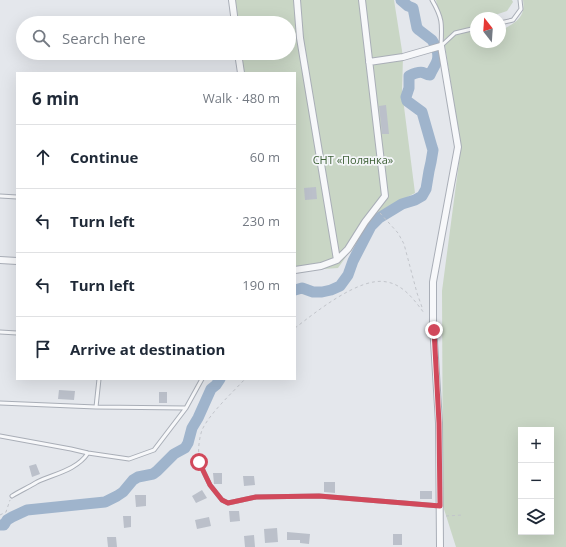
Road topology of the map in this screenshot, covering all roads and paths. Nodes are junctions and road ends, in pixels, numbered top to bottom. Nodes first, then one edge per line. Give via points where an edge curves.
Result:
1 (232, 0) edge
2 (297, 0) edge
3 (362, 0) edge
4 (432, 0) edge
5 (520, 0) edge
6 (234, 16) edge
7 (506, 22) edge
8 (470, 29) edge
9 (441, 46) junction
10 (239, 60) edge
11 (369, 62) junction
12 (241, 72) edge
13 (0, 196) edge
14 (16, 197) edge
15 (379, 212) dead end
16 (0, 260) edge
17 (337, 260) junction
18 (16, 261) edge
19 (296, 270) edge
20 (296, 327) edge
21 (0, 332) edge
22 (16, 333) edge
23 (99, 380) edge
24 (201, 380) edge
25 (244, 380) edge
26 (0, 403) edge
27 (96, 407) junction
28 (186, 408) junction
29 (0, 436) edge
30 (88, 453) junction
31 (199, 462) joint
32 (12, 496) joint
33 (440, 506) junction
34 (0, 515) edge
35 (463, 515) dead end
36 (440, 516) junction
37 (440, 547) edge

1 - 6 street
2 - 17 street via 300,38
3 - 11 street
4 - 9 lane via 442,24
5 - 7 lane via 521,9 513,20
8 - 9 lane via 455,33
9 - 11 street via 390,60
9 - 33 street via 458,148 433,282
10 - 12 street
11 - 17 street via 385,196 348,249
13 - 14 lane
15 - 20 path via 398,233 404,244 424,313 413,298 399,286 377,281 362,285 331,302
16 - 18 street
17 - 19 street via 321,266
21 - 22 lane
23 - 27 lane
24 - 28 lane
25 - 31 path via 209,419 202,431 198,449
26 - 27 lane
27 - 28 lane
28 - 30 lane via 154,450 129,459
29 - 30 lane
30 - 32 lane via 83,460 69,469
31 - 33 lane via 210,485 222,500 228,503 256,497 319,496
32 - 34 path via 6,512
33 - 36 street
35 - 36 path
36 - 37 street

